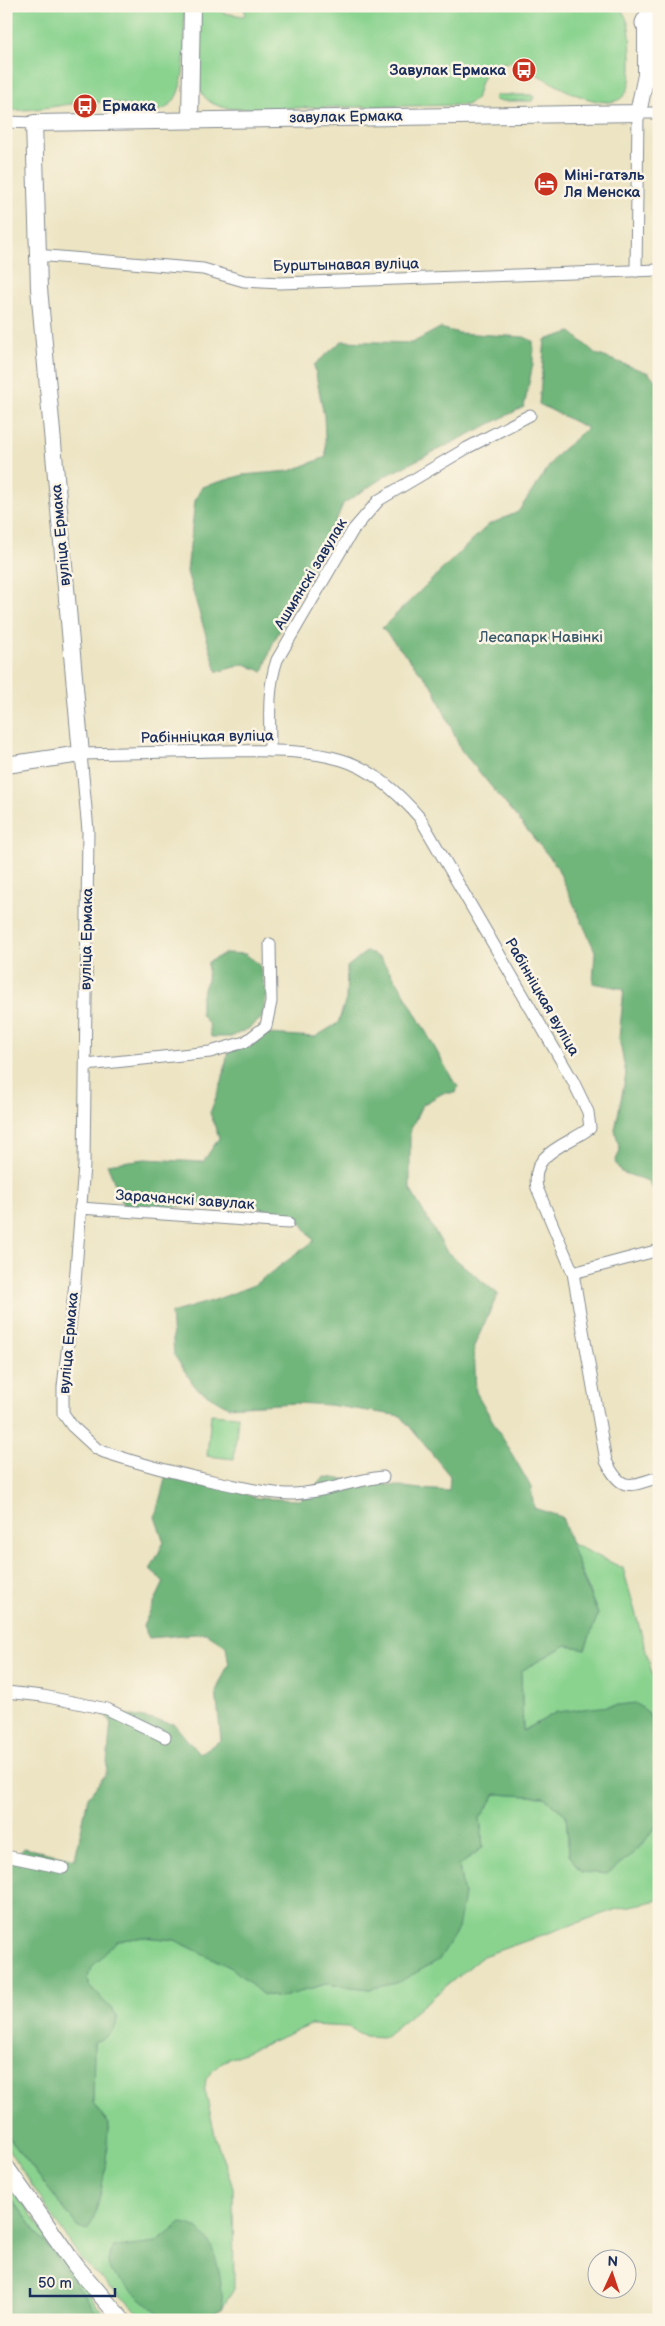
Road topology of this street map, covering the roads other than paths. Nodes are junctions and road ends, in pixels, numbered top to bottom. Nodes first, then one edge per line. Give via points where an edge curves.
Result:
1 (192, 6) edge
2 (647, 12) edge
3 (638, 113) junction
4 (659, 113) edge
5 (190, 120) junction
6 (6, 122) edge
7 (34, 123) junction
8 (36, 255) junction
9 (636, 270) junction
10 (659, 270) edge
11 (530, 415) dead end
12 (270, 750) junction
13 (81, 754) junction
14 (6, 766) edge
15 (270, 944) dead end
16 (86, 1065) junction
17 (80, 1208) junction
18 (288, 1223) dead end
19 (659, 1250) edge
20 (573, 1273) junction
21 (382, 1477) dead end
22 (659, 1477) edge
23 (6, 1692) edge
24 (165, 1737) dead end
25 (6, 1856) edge
26 (63, 1868) dead end
27 (6, 2167) edge
28 (122, 2320) edge

1 - 5 street
2 - 3 street via 646,75
3 - 4 street, завулак Ермака
3 - 5 street, завулак Ермака
3 - 9 street
5 - 7 street, завулак Ермака
6 - 7 street
7 - 8 street, вуліца Ермака
8 - 9 street, Бурштынавая вуліца via 186,267 218,272 244,281 280,283
8 - 13 street, вуліца Ермака
9 - 10 street, Бурштынавая вуліца
11 - 12 street, Ашмянскі завулак via 379,500 352,530 277,660 270,695
12 - 13 street, Рабінніцкая вуліца
12 - 20 street, Рабінніцкая вуліца via 343,760 399,795 420,818 573,1081 588,1112 590,1128 548,1153 534,1176 536,1188
13 - 14 street
13 - 16 street, вуліца Ермака via 88,831
15 - 16 street via 271,1002 266,1026 245,1042 210,1052
16 - 17 street, вуліца Ермака
17 - 18 street, Зарачанскі завулак
17 - 21 street, вуліца Ермака via 63,1413 97,1449 168,1472 268,1493 294,1494
19 - 20 street
20 - 22 street, Рабінніцкая вуліца via 606,1461 616,1480 624,1484
23 - 24 street via 43,1696 107,1710
25 - 26 street
27 - 28 street via 75,2265

